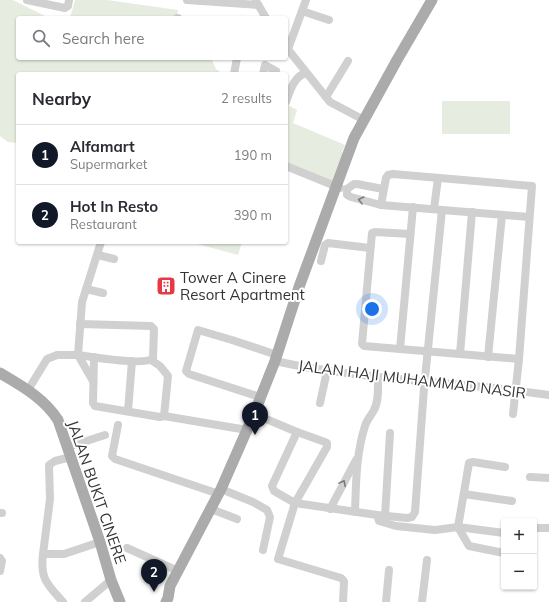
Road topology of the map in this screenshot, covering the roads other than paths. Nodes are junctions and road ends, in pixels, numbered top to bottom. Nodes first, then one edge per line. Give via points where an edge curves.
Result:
1 (27, 0) edge
2 (69, 0) edge
3 (187, 0) edge
4 (306, 0) edge
5 (432, 0) edge
6 (257, 2) edge
7 (302, 11) junction
8 (265, 16) edge
9 (329, 20) dead end
10 (288, 46) edge
11 (288, 49) edge
12 (237, 60) edge
13 (348, 61) dead end
14 (276, 71) dead end
15 (234, 72) edge
16 (263, 72) edge
17 (306, 73) junction
18 (288, 97) edge
19 (326, 97) junction
20 (364, 120) junction
21 (288, 167) edge
22 (438, 178) junction
23 (342, 188) junction
24 (383, 189) junction
25 (381, 205) junction
26 (413, 207) junction
27 (438, 210) junction
28 (472, 212) junction
29 (502, 215) junction
30 (530, 217) junction
31 (410, 234) junction
32 (101, 244) edge
33 (370, 248) junction
34 (98, 255) junction
35 (114, 259) dead end
36 (321, 260) dead end
37 (86, 289) junction
38 (103, 293) dead end
39 (80, 324) junction
40 (400, 350) junction
41 (428, 352) junction
42 (460, 354) junction
43 (78, 355) junction
44 (94, 357) junction
45 (488, 357) junction
46 (276, 358) junction
47 (519, 359) junction
48 (151, 360) junction
49 (132, 361) junction
50 (327, 371) junction
51 (0, 374) edge
52 (378, 377) junction
53 (93, 381) junction
54 (424, 382) junction
55 (28, 390) junction
56 (516, 390) junction
57 (549, 395) edge
58 (260, 397) junction
59 (320, 402) dead end
60 (128, 411) junction
61 (254, 414) junction
62 (513, 414) dead end
63 (164, 416) junction
64 (118, 425) dead end
65 (247, 430) junction
66 (297, 432) junction
67 (390, 433) dead end
68 (105, 435) dead end
69 (70, 452) junction
70 (357, 458) junction
71 (505, 467) dead end
72 (530, 476) dead end
73 (549, 478) edge
74 (220, 492) junction
75 (464, 494) junction
76 (512, 501) dead end
77 (295, 503) junction
78 (211, 509) junction
79 (330, 509) junction
80 (355, 512) junction
81 (381, 516) junction
82 (238, 519) dead end
83 (458, 527) junction
84 (537, 528) edge
85 (549, 528) edge
86 (501, 533) edge
87 (100, 542) junction
88 (126, 548) dead end
89 (263, 550) dead end
90 (501, 552) edge
91 (43, 554) junction
92 (0, 558) edge
93 (428, 560) dead end
94 (389, 570) dead end
95 (0, 571) edge
96 (178, 571) junction
97 (111, 580) junction
98 (170, 586) junction
99 (122, 601) edge
100 (63, 602) edge
101 (85, 602) edge
102 (157, 602) edge
103 (166, 602) edge
104 (343, 602) edge
105 (386, 602) edge
106 (422, 602) edge

1 - 2 street via 65,8
3 - 6 street
4 - 7 street
5 - 20 main road
6 - 8 street
7 - 9 street
7 - 10 street
11 - 17 street
12 - 15 street
13 - 19 street
14 - 16 street via 265,65
17 - 18 street via 301,74
17 - 19 street
19 - 20 street via 335,105
20 - 23 main road via 354,138
21 - 23 street
22 - 24 street via 393,174 388,175
22 - 27 street
22 - 30 street via 532,186
23 - 24 street via 357,184
25 -> 23 street via 351,197
23 - 46 main road via 299,287
24 - 25 street
25 - 26 street
26 - 27 street
26 - 31 street
27 - 28 street
27 - 41 street
28 - 29 street
28 - 42 street
29 - 30 street
29 - 45 street
30 - 47 street
31 - 33 street via 372,233
31 - 40 street
32 - 34 street
33 - 36 street via 328,243
33 - 40 street via 361,342 364,346
34 - 35 street
34 - 37 street
37 - 38 street
37 - 39 street
39 - 43 street
39 - 48 street via 153,327
40 - 41 street
41 - 42 street
41 - 54 street
42 - 45 street
43 - 44 street
43 - 53 street
43 - 55 street via 57,355 47,359
44 - 49 street
44 - 53 street
45 - 47 street
46 - 50 street, JALAN HAJI MUHAMMAD NASIR
46 - 58 main road
46 - 58 street, JALAN HAJI MUHAMMAD NASIR via 239,342 198,330 186,372
47 - 56 street
48 - 49 street
48 - 63 street via 168,376
49 - 60 street
50 - 52 street, JALAN HAJI MUHAMMAD NASIR
50 - 59 street
51 - 55 main road, JALAN BUKIT CINERE
52 - 54 street, JALAN HAJI MUHAMMAD NASIR
52 - 70 street via 377,404 368,418
53 - 60 street via 95,406
54 - 56 street, JALAN HAJI MUHAMMAD NASIR
54 - 81 street via 415,512 408,518
55 - 69 main road, JALAN BUKIT CINERE via 51,410 58,420
56 - 57 street, JALAN HAJI MUHAMMAD NASIR
56 - 62 street
58 - 61 main road
60 - 63 street
61 - 65 main road
61 - 66 street
63 - 65 street
64 - 74 street via 112,456 115,459
65 - 74 main road
66 - 77 street via 272,486 274,491
66 - 77 street via 324,442 327,447
67 - 81 street
68 - 69 street
69 - 87 main road, JALAN BUKIT CINERE
69 - 91 street via 49,465 50,499
79 -> 70 street
70 - 80 street
71 - 75 street via 469,462
72 - 73 street
74 - 78 main road
74 - 89 street via 253,502 267,510 270,517
75 - 76 street
75 - 83 street
77 - 79 street
77 - 104 street via 278,559 341,578 344,581
78 - 82 street
78 - 96 main road
79 - 80 street
80 - 81 street
81 - 83 street via 379,521 396,526 435,530
83 - 86 street
83 - 90 street via 468,546
84 - 85 street
87 - 91 street via 64,554
87 - 97 main road, JALAN BUKIT CINERE
88 - 96 street
91 - 100 street via 42,569 46,584
92 - 95 street
93 - 106 street
94 - 105 street
96 - 98 main road
97 - 99 main road, JALAN BUKIT CINERE
97 - 101 street
98 - 102 main road
98 - 103 main road

